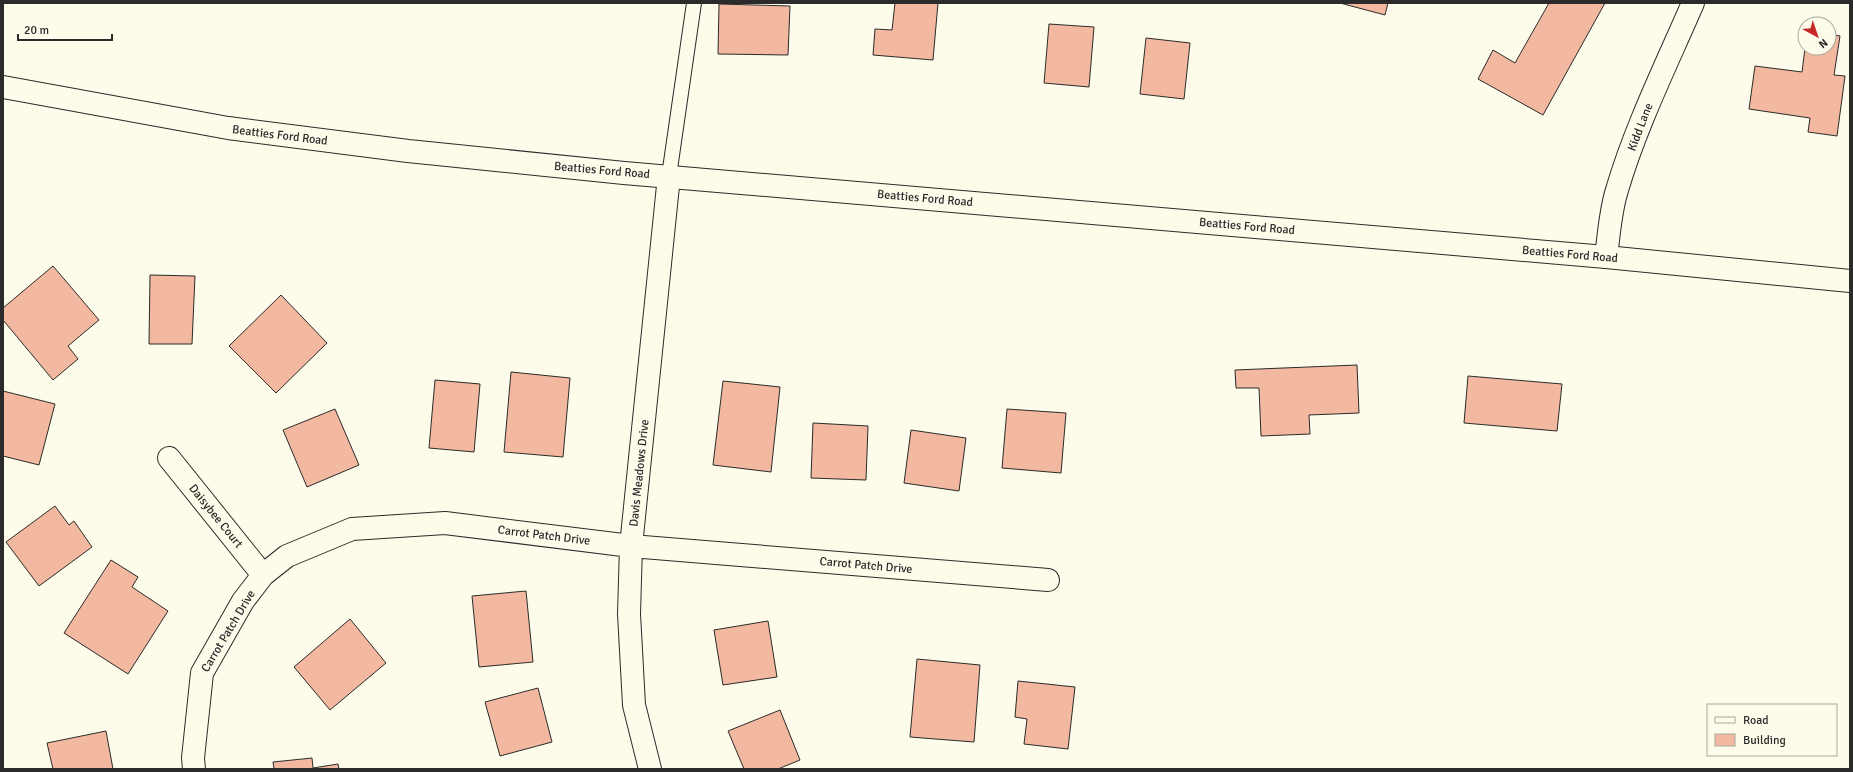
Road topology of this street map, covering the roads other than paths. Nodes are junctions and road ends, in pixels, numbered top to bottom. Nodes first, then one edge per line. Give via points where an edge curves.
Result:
1 (694, 3) edge
2 (1693, 3) edge
3 (3, 87) edge
4 (669, 176) junction
5 (1606, 257) junction
6 (1850, 281) edge
7 (169, 458) dead end
8 (631, 546) junction
9 (263, 574) junction
10 (1048, 580) dead end
11 (194, 769) edge
12 (650, 769) edge

1 - 4 lane
2 - 5 street, Kidd Lane via 1642,122 1617,190
3 - 4 street, Beatties Ford Road via 228,128 408,152
4 - 5 street, Beatties Ford Road
4 - 8 street, Davis Meadows Drive
5 - 6 street, Beatties Ford Road
7 - 9 street, Daisybee Court
8 - 9 street, Carrot Patch Drive via 445,523 352,529 287,556
8 - 10 street, Carrot Patch Drive
8 - 12 street, Davis Meadows Drive via 629,614 634,705
9 - 11 street, Carrot Patch Drive via 243,601 202,673

